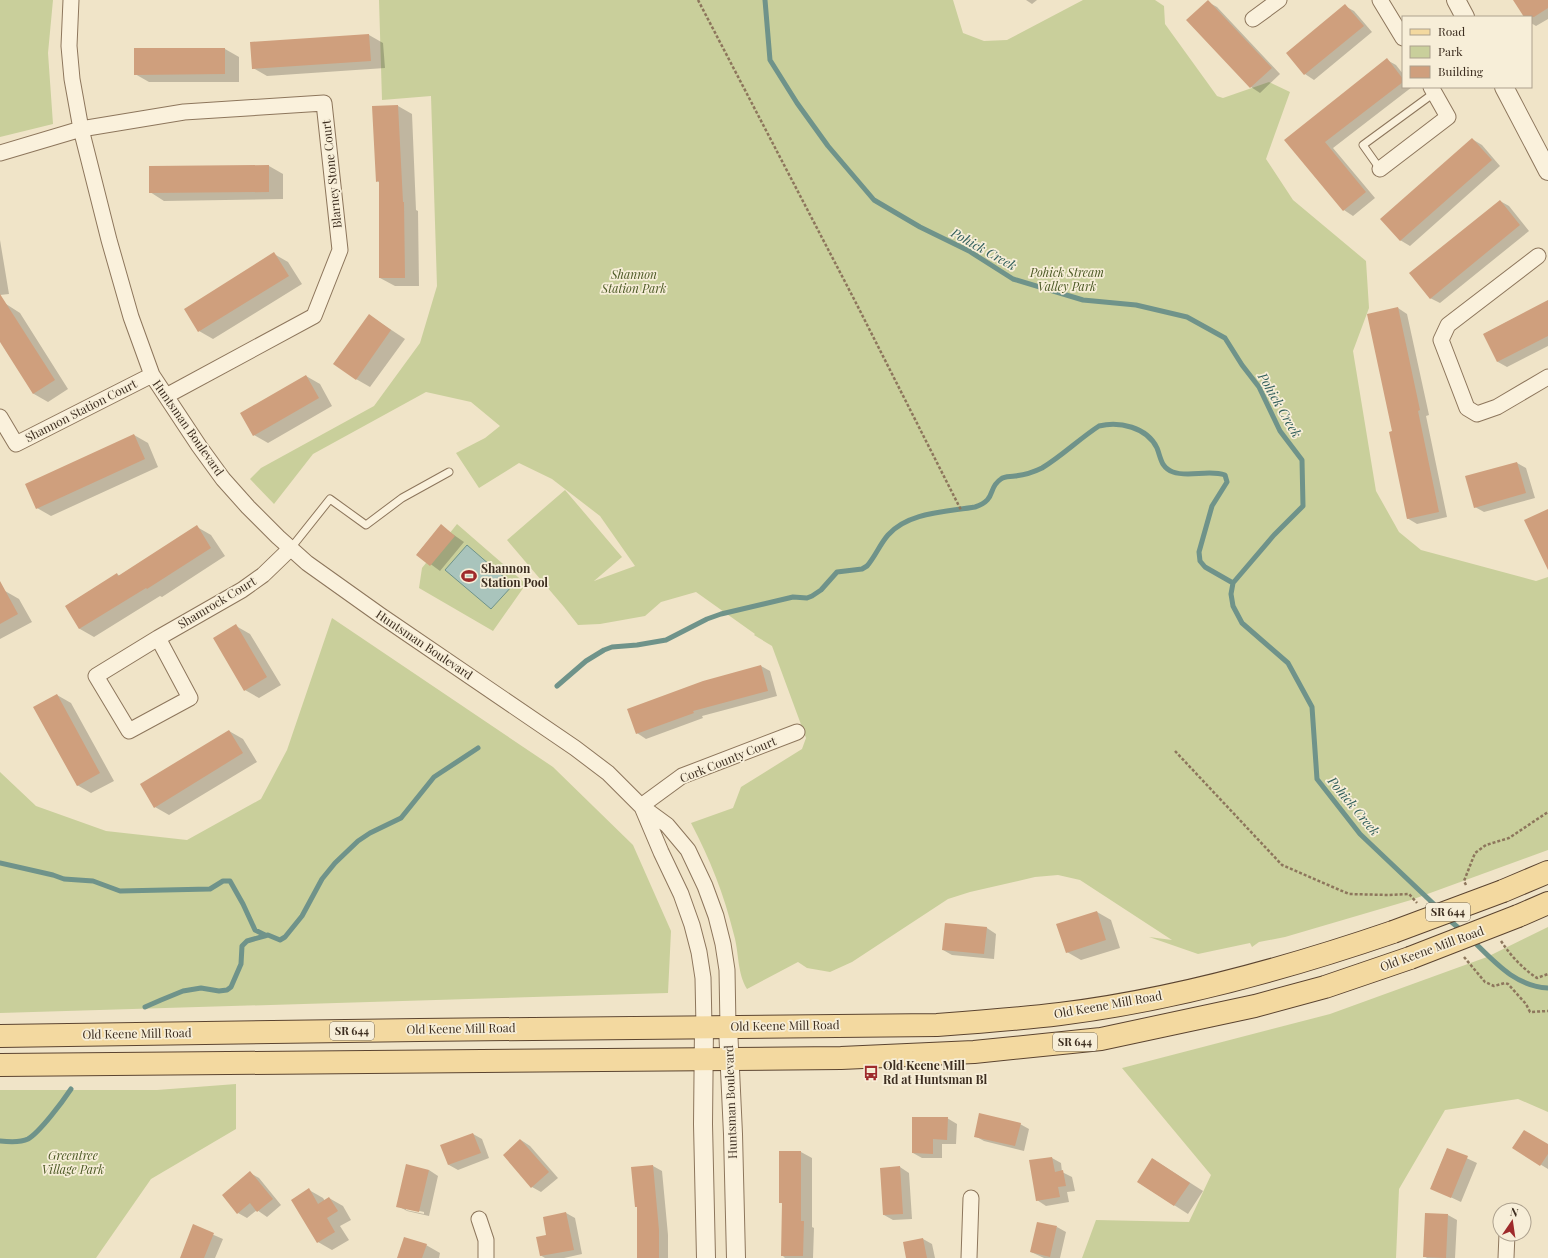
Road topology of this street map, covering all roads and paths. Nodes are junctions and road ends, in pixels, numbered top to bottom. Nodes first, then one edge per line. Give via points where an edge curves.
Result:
1 (71, 0) edge
2 (698, 0) edge
3 (1279, 0) edge
4 (1456, 0) edge
5 (1386, 2) edge
6 (1464, 16) edge
7 (1253, 20) dead end
8 (1402, 36) edge
9 (1505, 88) edge
10 (1433, 90) edge
11 (81, 129) junction
12 (0, 153) edge
13 (1380, 169) joint
14 (1548, 171) edge
15 (1538, 256) dead end
16 (152, 375) junction
17 (1548, 377) edge
18 (166, 396) junction
19 (0, 417) edge
20 (449, 472) dead end
21 (961, 510) dead end
22 (291, 548) junction
23 (158, 638) junction
24 (797, 732) dead end
25 (1175, 751) dead end
26 (641, 806) junction
27 (1548, 812) edge
28 (1476, 853) dead end
29 (1548, 872) edge
30 (1548, 904) edge
31 (1419, 905) dead end
32 (1464, 956) dead end
33 (1548, 1011) edge
34 (704, 1027) junction
35 (728, 1027) junction
36 (0, 1036) edge
37 (704, 1059) junction
38 (729, 1059) junction
39 (0, 1065) edge
40 (971, 1198) dead end
41 (479, 1219) dead end
42 (1507, 1242) edge
43 (486, 1258) edge
44 (706, 1258) edge
45 (736, 1258) edge
46 (969, 1258) edge
47 (1506, 1258) edge

1 - 11 street, Huntsman Boulevard via 69,46
2 - 21 path
3 - 7 street
4 - 6 street
5 - 8 street
9 - 14 street
10 - 13 street via 1448,118
10 - 13 lane via 1363,145
11 - 12 street
11 - 16 street, Huntsman Boulevard via 111,248 131,317
11 - 18 street, Blarney Stone Court via 184,112 324,103 340,250 314,316
15 - 17 street via 1448,326 1441,340 1467,408 1477,414 1497,407
16 - 18 street, Huntsman Boulevard
16 - 19 street, Shannon Station Court via 16,444
18 - 22 street, Huntsman Boulevard via 223,479
20 - 22 lane via 402,498 366,525 330,499
22 - 23 street, Shamrock Court via 263,575 242,590
22 - 26 street, Huntsman Boulevard via 307,563 380,615 575,748 608,773
23 - 23 street, Shamrock Court via 96,676 129,731 190,698
24 - 26 street, Cork County Court via 682,776
25 - 31 path via 1282,865 1349,894 1409,894
26 - 34 street, Huntsman Boulevard via 681,894 692,925 703,978
26 - 35 street, Huntsman Boulevard via 667,825 688,850 705,886 723,944 727,970
27 - 28 path via 1509,838 1486,844
29 - 35 main road, Old Keene Mill Road / SR 644, bridge via 1503,891 1331,953 1276,970 1136,1002 1061,1014 936,1025
30 - 38 main road, Old Keene Mill Road / SR 644, bridge via 1410,958 1325,987 1255,1006 1101,1039 974,1052 841,1058
32 - 33 path via 1485,982 1494,986 1508,984 1530,1012
34 - 35 main road, Old Keene Mill Road / SR 644
34 - 36 main road, Old Keene Mill Road / SR 644
34 - 37 street, Huntsman Boulevard
35 - 38 street, Huntsman Boulevard
37 - 38 main road, Old Keene Mill Road / SR 644
37 - 39 main road, Old Keene Mill Road / SR 644
37 - 44 street, Huntsman Boulevard
38 - 45 street, Huntsman Boulevard
40 - 46 street
41 - 43 street via 486,1240
42 - 47 street

